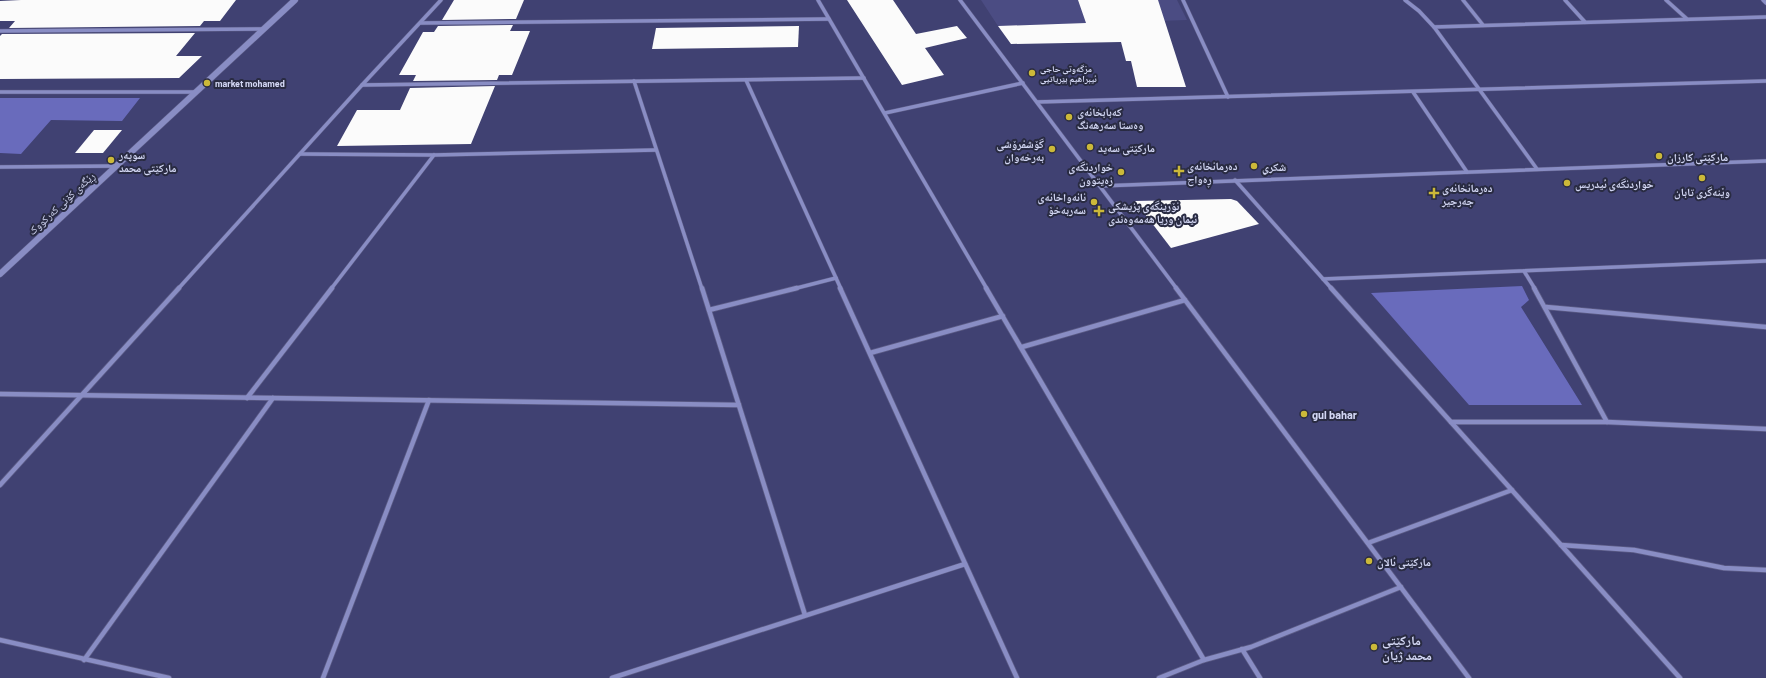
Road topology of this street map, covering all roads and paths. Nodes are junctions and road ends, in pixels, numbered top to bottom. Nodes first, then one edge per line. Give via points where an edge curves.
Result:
1 (295, 0) edge
2 (441, 0) edge
3 (818, 0) edge
4 (960, 0) edge
5 (1183, 0) edge
6 (1405, 0) edge
7 (1463, 0) edge
8 (1565, 0) edge
9 (1666, 0) edge
10 (1763, 0) edge
11 (1766, 3) edge
12 (1766, 17) edge
13 (829, 19) junction
14 (1687, 19) junction
15 (1585, 22) junction
16 (420, 23) junction
17 (1483, 25) junction
18 (1434, 27) junction
19 (264, 28) junction
20 (0, 31) edge
21 (864, 78) junction
22 (746, 80) junction
23 (634, 81) junction
24 (1766, 81) edge
25 (1023, 83) junction
26 (362, 85) junction
27 (1478, 89) junction
28 (0, 92) edge
29 (195, 92) junction
30 (1413, 92) junction
31 (1228, 97) junction
32 (1037, 102) junction
33 (885, 113) junction
34 (656, 150) junction
35 (300, 154) junction
36 (434, 155) junction
37 (1766, 161) edge
38 (116, 166) junction
39 (0, 167) edge
40 (1537, 169) junction
41 (1467, 172) junction
42 (1235, 180) junction
43 (1100, 186) junction
44 (1766, 261) edge
45 (1524, 271) junction
46 (0, 274) edge
47 (836, 278) junction
48 (1323, 279) junction
49 (1185, 300) junction
50 (1546, 307) junction
51 (710, 310) junction
52 (1003, 316) junction
53 (1766, 327) edge
54 (1022, 347) junction
55 (870, 353) junction
56 (0, 394) edge
57 (83, 395) junction
58 (247, 398) junction
59 (273, 398) junction
60 (429, 400) junction
61 (739, 405) junction
62 (1451, 422) junction
63 (1607, 422) junction
64 (1766, 429) edge
65 (0, 485) edge
66 (1512, 490) junction
67 (1368, 543) junction
68 (1561, 545) junction
69 (965, 564) junction
70 (1766, 570) edge
71 (1401, 587) junction
72 (805, 615) junction
73 (0, 640) edge
74 (1242, 649) junction
75 (84, 660) junction
76 (1204, 660) junction
77 (169, 678) edge
78 (323, 678) edge
79 (612, 678) edge
80 (1017, 678) edge
81 (1160, 678) edge
82 (1260, 678) edge
83 (1469, 678) edge
84 (1680, 678) edge

1 - 19 street, ڕێگەی کۆنی کەرکووک
2 - 16 street
3 - 13 street
4 - 25 street
5 - 31 street
6 - 18 street
7 - 17 street
8 - 15 street
9 - 14 street
10 - 11 street
12 - 14 street
13 - 16 street
13 - 21 street
14 - 15 street
15 - 17 street
16 - 26 street
17 - 18 street
18 - 27 street
19 - 20 street
19 - 29 street, ڕێگەی کۆنی کەرکووک
21 - 22 street
21 - 33 street
22 - 23 street
22 - 47 street
23 - 26 street
23 - 34 street
24 - 27 street
25 - 32 street
25 - 33 street
26 - 35 street
27 - 30 street
27 - 40 street
28 - 29 street
29 - 38 street, ڕێگەی کۆنی کەرکووک
30 - 31 street
30 - 41 street
31 - 32 street
32 - 43 street
33 - 52 street
34 - 36 street
34 - 51 street
35 - 36 street
35 - 57 street
36 - 58 street
37 - 40 street
38 - 39 street
38 - 46 street, ڕێگەی کۆنی کەرکووک
40 - 41 street
41 - 42 street
42 - 43 street
42 - 48 street
43 - 49 street
44 - 45 street
45 - 48 street
45 - 50 street
47 - 51 street
47 - 55 street
48 - 62 street
49 - 54 street
49 - 67 street
50 - 53 street
50 - 63 street
51 - 61 street
52 - 54 street
52 - 55 street
54 - 76 street
55 - 69 street
56 - 57 street
57 - 58 street
57 - 65 street
58 - 59 street
59 - 60 street
59 - 75 street
60 - 61 street
60 - 78 street
61 - 72 street
62 - 63 street
62 - 66 street
63 - 64 street
66 - 67 street
66 - 68 street
67 - 71 street
68 - 70 street via 1634,550 1724,568
68 - 84 street
69 - 72 street
69 - 80 street
71 - 74 street
71 - 83 street
72 - 79 street
73 - 75 street
74 - 76 street
74 - 82 street
75 - 77 street
76 - 81 street

